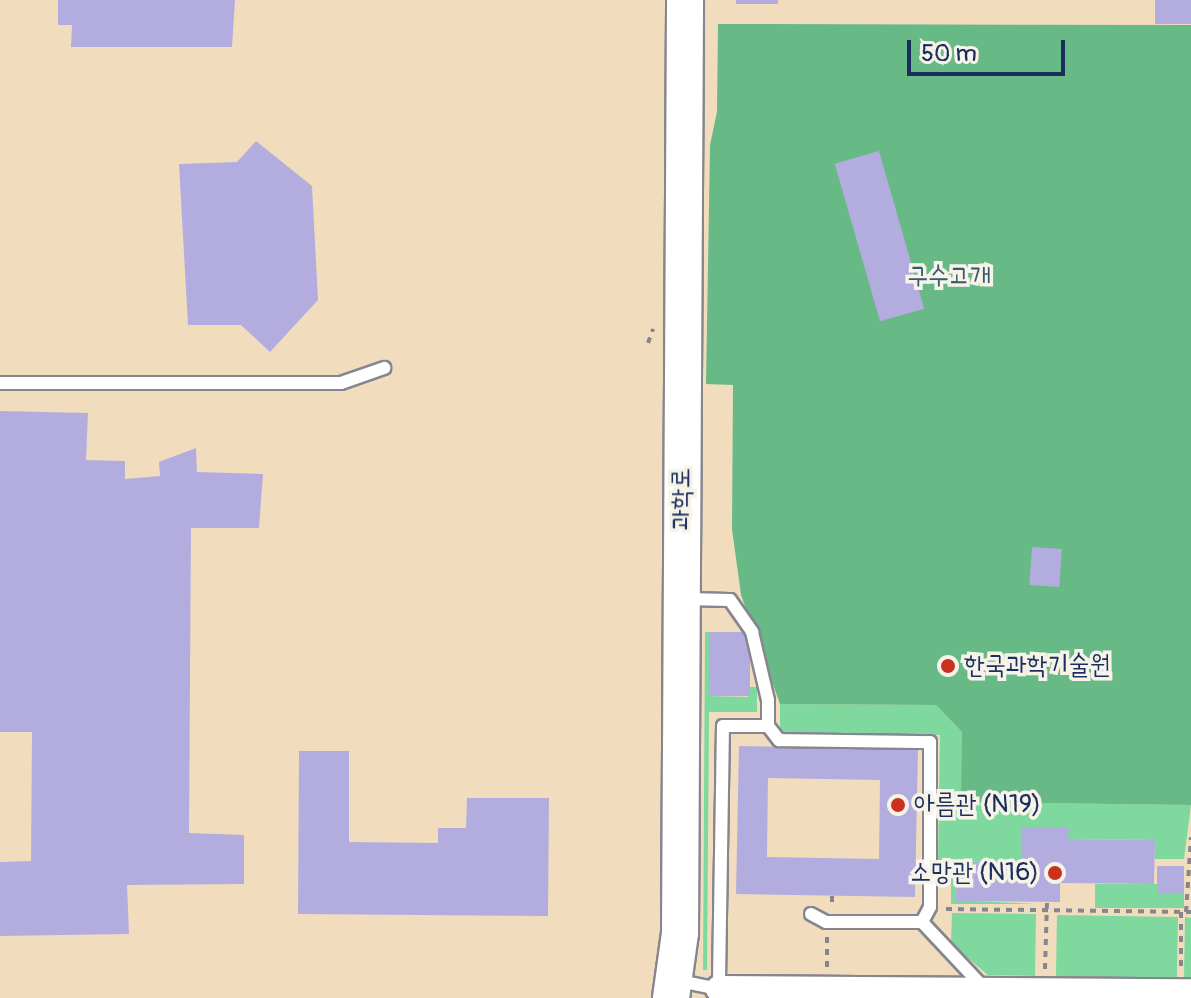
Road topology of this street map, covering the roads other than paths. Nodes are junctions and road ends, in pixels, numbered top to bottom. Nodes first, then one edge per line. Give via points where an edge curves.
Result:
1 (685, 0) edge
2 (384, 368) dead end
3 (0, 383) edge
4 (682, 599) junction
5 (768, 726) junction
6 (811, 914) dead end
7 (922, 922) junction
8 (672, 989) edge
9 (986, 991) junction
10 (1186, 992) edge
11 (716, 994) edge

1 - 4 street, 과학로
2 - 3 lane via 341,383
4 - 5 lane via 730,600 752,632 768,700
4 - 8 street, 과학로 via 680,933
5 - 7 lane via 779,740 930,742 930,907
5 - 11 lane via 723,726
6 - 7 lane via 826,922
7 - 9 lane
8 - 11 lane
9 - 10 street
9 - 11 street

